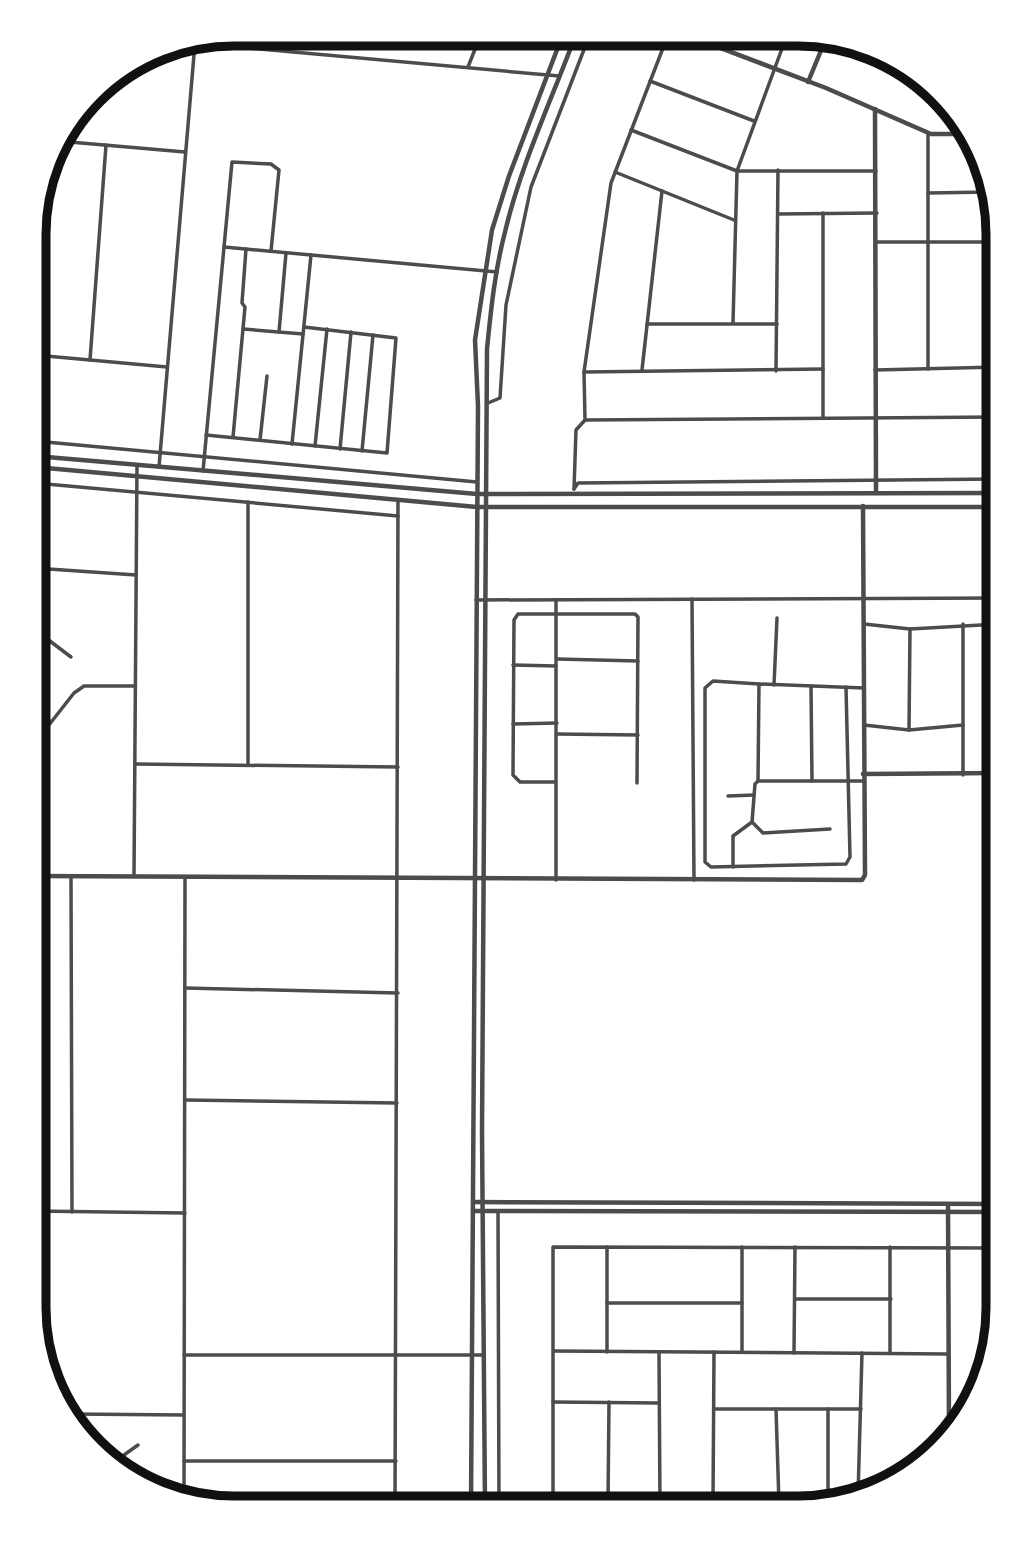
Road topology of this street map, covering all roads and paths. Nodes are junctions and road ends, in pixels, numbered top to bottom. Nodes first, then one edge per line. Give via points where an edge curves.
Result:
1 (229, 46) edge
2 (261, 46) edge
3 (476, 46) edge
4 (558, 46) edge
5 (572, 46) edge
6 (585, 46) edge
7 (663, 46) edge
8 (715, 46) edge
9 (783, 46) edge
10 (822, 47) edge
11 (260, 49) junction
12 (194, 50) edge
13 (468, 68) junction
14 (774, 68) junction
15 (547, 75) junction
16 (561, 76) junction
17 (650, 81) junction
18 (808, 82) junction
19 (875, 109) junction
20 (754, 121) junction
21 (631, 130) junction
22 (928, 132) junction
23 (957, 134) edge
24 (70, 142) edge
25 (106, 145) junction
26 (185, 152) junction
27 (778, 170) junction
28 (737, 171) junction
29 (876, 171) junction
30 (615, 172) junction
31 (662, 191) junction
32 (982, 192) edge
33 (928, 193) junction
34 (823, 213) junction
35 (877, 213) junction
36 (778, 214) junction
37 (734, 220) junction
38 (876, 242) junction
39 (928, 242) junction
40 (986, 242) edge
41 (224, 247) junction
42 (246, 249) junction
43 (271, 251) junction
44 (286, 253) junction
45 (311, 255) junction
46 (486, 271) junction
47 (497, 272) junction
48 (733, 323) junction
49 (647, 324) junction
50 (777, 324) junction
51 (304, 327) junction
52 (243, 329) junction
53 (327, 329) junction
54 (279, 332) junction
55 (351, 332) junction
56 (303, 334) junction
57 (373, 335) junction
58 (46, 356) edge
59 (90, 360) junction
60 (167, 367) junction
61 (986, 367) edge
62 (823, 369) junction
63 (928, 369) junction
64 (642, 370) junction
65 (875, 370) junction
66 (776, 371) junction
67 (584, 372) junction
68 (267, 376) dead end
69 (488, 403) junction
70 (874, 417) junction
71 (986, 417) edge
72 (823, 418) junction
73 (585, 420) junction
74 (206, 435) junction
75 (233, 438) junction
76 (260, 440) junction
77 (46, 442) edge
78 (292, 444) junction
79 (315, 446) junction
80 (340, 449) junction
81 (362, 451) junction
82 (160, 452) junction
83 (204, 456) junction
84 (46, 457) edge
85 (137, 465) junction
86 (159, 467) junction
87 (46, 468) edge
88 (203, 471) junction
89 (137, 476) junction
90 (986, 479) edge
91 (875, 480) junction
92 (477, 482) junction
93 (46, 484) edge
94 (136, 492) junction
95 (572, 492) junction
96 (869, 493) junction
97 (876, 493) junction
98 (986, 493) edge
99 (485, 494) junction
100 (477, 495) junction
101 (398, 500) junction
102 (248, 502) junction
103 (866, 506) junction
104 (477, 507) junction
105 (485, 507) junction
106 (986, 507) edge
107 (398, 516) junction
108 (46, 569) edge
109 (136, 575) junction
110 (864, 597) junction
111 (692, 598) junction
112 (986, 598) edge
113 (476, 600) junction
114 (485, 600) junction
115 (556, 600) junction
116 (556, 614) junction
117 (777, 618) dead end
118 (864, 624) junction
119 (963, 624) junction
120 (986, 624) edge
121 (910, 629) junction
122 (46, 638) edge
123 (71, 657) dead end
124 (556, 659) junction
125 (638, 661) junction
126 (513, 666) junction
127 (556, 666) junction
128 (759, 684) junction
129 (774, 685) junction
130 (135, 686) junction
131 (811, 686) junction
132 (846, 687) junction
133 (864, 688) junction
134 (557, 723) junction
135 (513, 724) junction
136 (863, 725) junction
137 (963, 725) junction
138 (46, 729) edge
139 (909, 730) junction
140 (557, 734) junction
141 (638, 735) junction
142 (135, 764) junction
143 (248, 765) junction
144 (398, 766) junction
145 (986, 774) edge
146 (962, 775) junction
147 (863, 778) junction
148 (758, 781) junction
149 (811, 781) junction
150 (847, 781) junction
151 (555, 782) junction
152 (637, 783) dead end
153 (754, 795) junction
154 (728, 796) dead end
155 (752, 822) junction
156 (830, 829) dead end
157 (733, 867) junction
158 (46, 876) edge
159 (71, 876) junction
160 (134, 877) junction
161 (185, 877) junction
162 (398, 879) junction
163 (475, 880) junction
164 (484, 880) junction
165 (556, 880) junction
166 (694, 880) junction
167 (185, 988) junction
168 (398, 993) junction
169 (185, 1100) junction
170 (397, 1102) junction
171 (484, 1201) junction
172 (473, 1202) junction
173 (948, 1204) junction
174 (986, 1204) edge
175 (46, 1211) edge
176 (473, 1211) junction
177 (484, 1211) junction
178 (498, 1211) junction
179 (72, 1212) junction
180 (948, 1212) junction
181 (986, 1212) edge
182 (185, 1213) junction
183 (607, 1247) junction
184 (742, 1247) junction
185 (795, 1247) junction
186 (890, 1247) junction
187 (948, 1247) junction
188 (986, 1248) edge
189 (891, 1298) junction
190 (794, 1299) junction
191 (607, 1303) junction
192 (742, 1303) junction
193 (554, 1351) junction
194 (607, 1352) junction
195 (715, 1352) junction
196 (742, 1352) junction
197 (659, 1353) junction
198 (794, 1353) junction
199 (862, 1353) junction
200 (890, 1353) junction
201 (948, 1354) junction
202 (184, 1355) junction
203 (396, 1355) junction
204 (472, 1355) junction
205 (484, 1355) junction
206 (553, 1402) junction
207 (609, 1402) junction
208 (659, 1403) junction
209 (714, 1409) junction
210 (776, 1409) junction
211 (828, 1409) junction
212 (861, 1409) junction
213 (82, 1414) joint
214 (184, 1415) junction
215 (82, 1418) edge
216 (948, 1421) edge
217 (138, 1445) dead end
218 (120, 1458) edge
219 (184, 1461) junction
220 (396, 1461) junction
221 (858, 1486) edge
222 (184, 1489) edge
223 (828, 1493) edge
224 (395, 1496) edge
225 (471, 1496) edge
226 (485, 1496) edge
227 (499, 1496) edge
228 (553, 1496) edge
229 (608, 1496) edge
230 (660, 1496) edge
231 (713, 1496) edge
232 (779, 1496) edge

1 - 11 street
2 - 11 street
3 - 13 street
4 - 15 street
5 - 16 street
6 - 69 street via 531,187 506,305 500,398
7 - 17 street
8 - 14 street
9 - 14 street
10 - 18 street
11 - 13 street
12 - 26 street
13 - 15 street
14 - 18 street
14 - 20 street
15 - 16 street
15 - 46 street via 492,230
16 - 47 street via 519,183
17 - 20 street
17 - 21 street
18 - 19 street
19 - 22 street
19 - 29 street
20 - 28 street
21 - 28 street
21 - 30 street
22 - 23 street
22 - 33 street
24 - 25 street
25 - 26 street
25 - 59 street
26 - 60 street
27 - 28 street
27 - 29 street
27 - 36 street
28 - 37 street
29 - 35 street
30 - 31 street
30 - 67 street
31 - 37 street
31 - 49 street
32 - 33 street
33 - 39 street
34 - 35 street
34 - 36 street
34 - 62 street
35 - 38 street
36 - 50 street
37 - 48 street
38 - 39 street
38 - 65 street
39 - 40 street
39 - 63 street
41 - 42 street
41 - 43 street via 232,162 271,164 279,170
41 - 74 street
42 - 43 street
42 - 52 street
43 - 44 street
44 - 45 street
44 - 54 street
45 - 46 street
45 - 51 street
46 - 47 street
46 - 92 street via 475,341
47 - 69 street via 487,349
48 - 49 street
48 - 50 street
49 - 64 street
50 - 66 street
51 - 53 street
51 - 56 street
52 - 54 street
52 - 75 street
53 - 55 street
53 - 79 street
54 - 56 street
55 - 57 street
55 - 80 street
56 - 78 street
57 - 81 street
57 - 81 street via 397,338 387,453
58 - 59 street
59 - 60 street
60 - 82 street
61 - 63 street
62 - 66 street
62 - 72 street
63 - 65 street
64 - 66 street
64 - 67 street
65 - 70 street
67 - 73 street
68 - 76 street
69 - 99 street
70 - 71 street
70 - 72 street
70 - 91 street
72 - 73 street
73 - 95 street via 576,430
74 - 75 street
74 - 83 street
75 - 76 street
76 - 78 street
77 - 82 street
78 - 79 street
79 - 80 street
80 - 81 street
82 - 83 street
82 - 86 street
83 - 88 street
83 - 92 street
84 - 85 street
85 - 86 street
85 - 89 street
86 - 88 street
87 - 89 street
88 - 100 street
89 - 94 street
89 - 101 street
90 - 91 street
91 - 95 street via 578,483
91 - 97 street
92 - 100 street
93 - 94 street
94 - 102 street
94 - 109 street
95 - 96 street
95 - 99 street
96 - 97 street
96 - 103 street
97 - 98 street
99 - 100 street
99 - 105 street
100 - 104 street
101 - 104 street
101 - 107 street
102 - 107 street
102 - 143 street
103 - 105 street
103 - 106 street
103 - 110 street
104 - 105 street
104 - 113 street
105 - 114 street
107 - 144 street
108 - 109 street
109 - 130 street
110 - 111 street
110 - 112 street
110 - 118 street
111 - 115 street
111 - 166 street
113 - 114 street
113 - 163 street
114 - 115 street
114 - 164 street
115 - 116 street
116 - 124 street
116 - 125 street via 635,614
116 - 126 street via 514,616
117 - 129 street
118 - 121 street
118 - 133 street
119 - 120 street
119 - 121 street
119 - 137 street
121 - 139 street
122 - 123 street
124 - 125 street
124 - 127 street
125 - 141 street
126 - 127 street
126 - 135 street
127 - 134 street
128 - 129 street
128 - 148 street
128 - 157 street via 713,681 705,688 705,862 711,867
129 - 131 street
130 - 138 street via 84,686
130 - 142 street
131 - 132 street
131 - 149 street
132 - 133 street
132 - 150 street
133 - 136 street
134 - 135 street
134 - 140 street
135 - 151 street via 514,779
136 - 139 street
136 - 147 street
137 - 139 street
137 - 146 street
140 - 141 street
140 - 151 street
141 - 152 street
142 - 143 street
142 - 160 street
143 - 144 street
144 - 162 street
145 - 146 street
146 - 147 street
147 - 150 street
147 - 166 street via 862,880
148 - 149 street
148 - 153 street
149 - 150 street
150 - 157 street via 850,857 846,864
151 - 165 street
153 - 154 street
153 - 155 street
155 - 156 street via 763,833
155 - 157 street via 733,836
158 - 159 street
159 - 160 street
159 - 179 street
160 - 161 street
161 - 162 street
161 - 167 street
162 - 163 street
162 - 168 street
163 - 164 street
163 - 172 street
164 - 165 street
164 - 171 street
165 - 166 street
167 - 168 street
167 - 169 street
168 - 170 street
169 - 170 street
169 - 182 street
170 - 203 street
171 - 172 street
171 - 173 street
171 - 177 street
172 - 176 street
173 - 174 street
173 - 180 street
175 - 179 street
176 - 177 street
176 - 204 street
177 - 178 street
177 - 205 street
178 - 180 street
178 - 227 street
179 - 182 street
180 - 181 street
180 - 187 street
182 - 202 street
183 - 184 street
183 - 191 street
183 - 193 street via 554,1247
184 - 185 street
184 - 192 street
185 - 186 street
185 - 190 street
186 - 187 street
186 - 189 street
187 - 188 street
187 - 201 street
189 - 190 street
189 - 200 street
190 - 198 street
191 - 192 street
191 - 194 street
192 - 196 street
193 - 194 street
193 - 206 street
194 - 197 street
195 - 196 street
195 - 197 street
195 - 209 street
196 - 198 street
197 - 208 street
198 - 199 street
199 - 200 street
199 - 212 street
200 - 201 street
201 - 216 street
202 - 203 street
202 - 214 street
203 - 204 street
203 - 220 street
204 - 205 street
204 - 225 street
205 - 226 street
206 - 207 street
206 - 228 street
207 - 208 street
207 - 229 street
208 - 230 street
209 - 210 street
209 - 231 street
210 - 211 street
210 - 232 street
211 - 212 street
211 - 223 street
212 - 221 street
213 - 214 street
213 - 215 street
214 - 219 street
217 - 218 street
219 - 220 street
219 - 222 street
220 - 224 street

